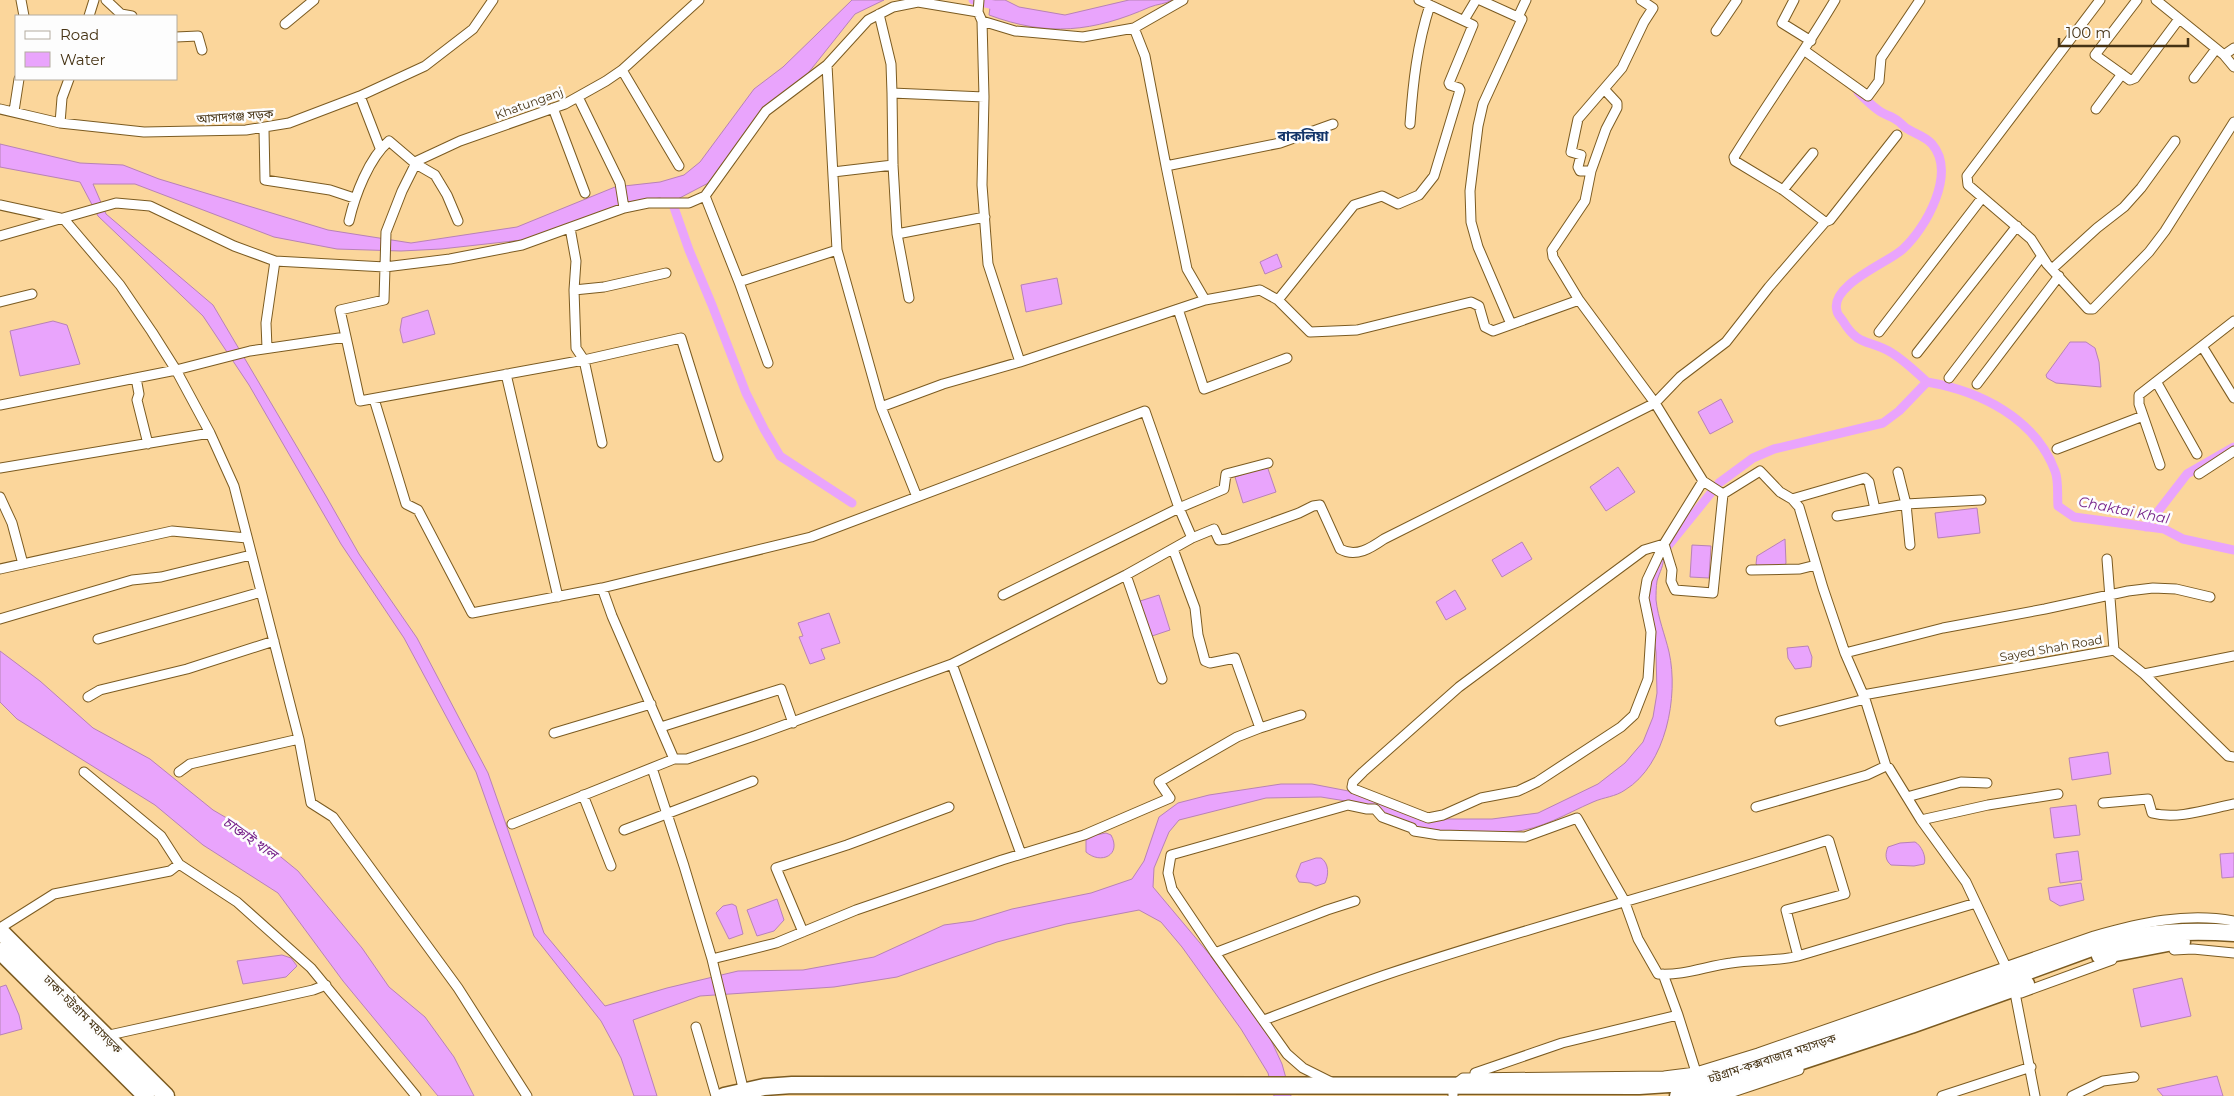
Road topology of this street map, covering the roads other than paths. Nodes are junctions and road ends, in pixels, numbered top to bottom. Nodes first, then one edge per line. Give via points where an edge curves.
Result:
1 (21, 0) edge
2 (94, 0) edge
3 (106, 0) edge
4 (314, 0) edge
5 (493, 0) edge
6 (699, 0) edge
7 (1183, 0) edge
8 (1419, 0) edge
9 (1476, 0) edge
10 (1480, 0) edge
11 (1526, 0) edge
12 (1641, 0) edge
13 (1737, 0) edge
14 (1794, 0) edge
15 (1835, 0) edge
16 (1920, 0) edge
17 (2100, 0) edge
18 (2137, 0) edge
19 (2156, 0) edge
20 (1430, 5) junction
21 (979, 6) edge
22 (879, 14) junction
23 (24, 15) edge
24 (89, 15) edge
25 (127, 15) edge
26 (1518, 17) junction
27 (1464, 20) junction
28 (2179, 20) junction
29 (982, 21) junction
30 (285, 24) dead end
31 (1134, 28) junction
32 (1716, 31) dead end
33 (178, 36) edge
34 (1811, 41) junction
35 (2234, 48) edge
36 (2216, 49) junction
37 (202, 50) dead end
38 (1805, 50) junction
39 (2224, 55) junction
40 (827, 65) junction
41 (2234, 67) edge
42 (622, 70) junction
43 (2122, 74) junction
44 (2194, 78) dead end
45 (19, 80) edge
46 (69, 80) edge
47 (1604, 89) junction
48 (892, 93) junction
49 (360, 96) junction
50 (578, 97) junction
51 (984, 97) junction
52 (0, 108) edge
53 (553, 108) junction
54 (2096, 109) dead end
55 (14, 111) junction
56 (2234, 122) edge
57 (60, 123) junction
58 (1333, 124) dead end
59 (1410, 124) dead end
60 (264, 129) junction
61 (1897, 135) dead end
62 (2175, 141) dead end
63 (380, 148) junction
64 (1813, 153) dead end
65 (416, 164) junction
66 (893, 165) junction
67 (679, 166) dead end
68 (1166, 166) junction
69 (1591, 171) junction
70 (833, 172) junction
71 (1783, 190) junction
72 (585, 193) dead end
73 (705, 196) junction
74 (354, 198) junction
75 (1982, 198) junction
76 (0, 205) edge
77 (624, 208) junction
78 (985, 217) junction
79 (62, 218) junction
80 (458, 220) dead end
81 (350, 221) dead end
82 (1825, 222) junction
83 (2017, 226) junction
84 (570, 228) junction
85 (898, 234) junction
86 (0, 236) edge
87 (837, 250) junction
88 (2042, 256) junction
89 (275, 261) junction
90 (385, 263) junction
91 (2052, 269) junction
92 (666, 273) dead end
93 (2059, 276) junction
94 (740, 282) junction
95 (574, 290) junction
96 (32, 294) dead end
97 (909, 298) dead end
98 (1205, 300) junction
99 (1278, 300) junction
100 (1579, 300) junction
101 (0, 302) edge
102 (1178, 309) junction
103 (2234, 321) edge
104 (1511, 324) junction
105 (1878, 332) dead end
106 (346, 337) junction
107 (2202, 346) junction
108 (267, 348) junction
109 (1917, 353) dead end
110 (1287, 358) dead end
111 (584, 360) junction
112 (1020, 362) junction
113 (768, 363) dead end
114 (176, 370) junction
115 (506, 374) junction
116 (136, 378) junction
117 (1949, 378) dead end
118 (2156, 383) junction
119 (1977, 384) dead end
120 (2234, 398) edge
121 (374, 399) junction
122 (1655, 403) junction
123 (0, 405) edge
124 (881, 407) junction
125 (2143, 416) junction
126 (210, 433) junction
127 (602, 443) dead end
128 (148, 444) junction
129 (2058, 449) dead end
130 (2234, 451) edge
131 (2197, 454) dead end
132 (718, 457) dead end
133 (1268, 463) dead end
134 (2160, 465) dead end
135 (0, 468) edge
136 (1898, 472) dead end
137 (2199, 474) dead end
138 (1703, 481) junction
139 (1723, 494) junction
140 (0, 497) edge
141 (917, 497) junction
142 (1792, 499) junction
143 (1980, 500) dead end
144 (1906, 504) junction
145 (1179, 508) junction
146 (1876, 508) junction
147 (1837, 516) dead end
148 (247, 538) junction
149 (1192, 538) junction
150 (1664, 544) junction
151 (1910, 545) dead end
152 (1173, 549) junction
153 (251, 555) junction
154 (2108, 559) dead end
155 (23, 564) junction
156 (1816, 565) junction
157 (0, 569) edge
158 (1751, 570) dead end
159 (1126, 575) junction
160 (602, 588) junction
161 (261, 592) junction
162 (2110, 594) junction
163 (1003, 595) dead end
164 (558, 597) junction
165 (2210, 597) dead end
166 (0, 618) edge
167 (98, 639) dead end
168 (274, 641) junction
169 (2114, 650) junction
170 (1845, 653) junction
171 (2234, 656) edge
172 (952, 664) junction
173 (2144, 674) junction
174 (1162, 679) dead end
175 (88, 697) dead end
176 (1864, 697) junction
177 (651, 704) junction
178 (1301, 715) dead end
179 (1780, 720) dead end
180 (793, 723) junction
181 (661, 727) junction
182 (1260, 728) junction
183 (554, 734) dead end
184 (299, 739) junction
185 (2234, 757) edge
186 (674, 759) junction
187 (1886, 766) junction
188 (652, 768) junction
189 (84, 772) dead end
190 (179, 772) dead end
191 (754, 781) dead end
192 (1987, 783) dead end
193 (2058, 794) dead end
194 (583, 795) junction
195 (1907, 797) junction
196 (2103, 803) dead end
197 (2234, 804) edge
198 (949, 807) dead end
199 (1756, 807) dead end
200 (666, 813) junction
201 (1921, 820) junction
202 (512, 824) dead end
203 (624, 830) dead end
204 (1021, 854) junction
205 (179, 864) junction
206 (611, 866) dead end
207 (1624, 900) junction
208 (1356, 901) dead end
209 (1976, 903) junction
210 (2234, 921) edge
211 (0, 929) edge
212 (803, 932) junction
213 (2234, 933) edge
214 (2234, 944) edge
215 (0, 951) edge
216 (1215, 953) junction
217 (2234, 953) edge
218 (1798, 956) junction
219 (712, 959) junction
220 (2008, 970) junction
221 (1663, 974) junction
222 (326, 985) junction
223 (2015, 994) junction
224 (1678, 1015) junction
225 (1264, 1020) junction
226 (696, 1027) dead end
227 (105, 1036) junction
228 (2031, 1067) junction
229 (1696, 1072) junction
230 (2134, 1077) dead end
231 (1627, 1081) junction
232 (1345, 1087) junction
233 (1456, 1087) edge
234 (961, 1090) edge
235 (744, 1092) junction
236 (146, 1096) edge
237 (166, 1096) edge
238 (416, 1096) edge
239 (527, 1096) edge
240 (716, 1096) edge
241 (724, 1096) edge
242 (786, 1096) edge
243 (830, 1096) edge
244 (1491, 1096) edge
245 (1547, 1096) edge
246 (1678, 1096) edge
247 (1721, 1096) edge
248 (1942, 1096) edge
249 (2035, 1096) edge
250 (2072, 1096) edge

1 - 23 street
2 - 24 street
3 - 25 street
4 - 30 street
5 - 49 street, আসাদগঞ্জ সড়ক via 473,29 425,66
6 - 42 street, Khatunganj
7 - 31 street
8 - 20 street
9 - 27 street
10 - 26 street
11 - 26 street
12 - 47 street via 1651,5 1652,10 1622,68
13 - 32 street
14 - 34 street via 1782,23
15 - 34 street
16 - 38 street via 1881,58 1879,80 1868,96
17 - 75 street via 1967,176 1968,185
18 - 43 street via 2096,55
19 - 28 street
20 - 27 street
20 - 59 street via 1420,34 1413,74
21 - 22 street via 918,2 893,7
21 - 29 street
22 - 40 street via 868,20
22 - 48 street via 891,64
26 - 104 street via 1522,20 1482,104 1470,191 1471,222 1478,247
27 - 99 street via 1473,27 1449,82 1460,90 1434,176 1418,195 1398,204 1382,196 1354,205
28 - 36 street
28 - 43 street via 2135,78 2130,80
29 - 31 street via 1015,31 1083,37
29 - 51 street
31 - 68 street via 1145,56
33 - 37 street via 198,36
34 - 38 street
35 - 39 street
36 - 39 street
36 - 44 street
38 - 71 street via 1734,157 1735,162
39 - 41 street
40 - 70 street
40 - 73 street via 766,111
42 - 50 street, Khatunganj
42 - 67 street
43 - 54 street
45 - 55 street
46 - 57 street via 62,98
47 - 69 street via 1617,103 1617,108
47 - 69 street via 1578,119 1571,150 1581,155 1578,169
48 - 51 street
48 - 66 street
49 - 60 street, আসাদগঞ্জ সড়ক
49 - 63 street
50 - 53 street, Khatunganj
50 - 77 street via 620,183
51 - 78 street via 982,185
52 - 55 street, আসাদগঞ্জ সড়ক
53 - 65 street, Khatunganj via 460,141
53 - 72 street
55 - 57 street, আসাদগঞ্জ সড়ক
56 - 93 street via 2165,231 2093,309 2088,309
57 - 60 street, আসাদগঞ্জ সড়ক via 144,132
58 - 68 street via 1280,143
60 - 74 street via 265,180 330,190
61 - 82 street via 1830,220
62 - 91 street via 2124,206
63 - 65 street via 389,140
63 - 74 street
64 - 71 street
65 - 80 street via 435,175
65 - 90 street via 386,232
66 - 70 street
66 - 85 street
68 - 98 street via 1187,269
69 - 100 street via 1585,201 1552,250
70 - 87 street
71 - 82 street
73 - 77 street via 688,203 648,203
73 - 94 street
74 - 81 street
75 - 83 street
75 - 105 street
76 - 79 street
77 - 84 street
78 - 85 street
78 - 112 street via 988,264
79 - 86 street
79 - 89 street via 116,203 150,206 234,246
79 - 114 street via 120,285
82 - 122 street via 1726,342 1680,377
83 - 88 street
83 - 109 street
84 - 90 street via 522,245 450,259
84 - 95 street via 576,261
85 - 97 street
87 - 94 street
87 - 124 street
88 - 91 street
88 - 117 street
89 - 90 street
89 - 108 street via 266,323
90 - 106 street via 384,300 340,310
91 - 93 street
92 - 95 street
93 - 119 street
94 - 113 street
95 - 111 street via 576,348
96 - 101 street
98 - 99 street via 1260,290
98 - 102 street
99 - 104 street via 1310,332 1357,330 1471,302 1480,306 1485,327 1489,330
100 - 104 street
100 - 122 street
102 - 110 street via 1204,389
102 - 112 street
103 - 107 street
106 - 108 street
106 - 121 street via 360,401
107 - 118 street
107 - 120 street
108 - 114 street
111 - 115 street
111 - 127 street
111 - 132 street via 681,338
112 - 124 street via 943,384
114 - 116 street
114 - 126 street
115 - 121 street
115 - 164 street
116 - 123 street
116 - 128 street via 137,400
118 - 125 street via 2138,399
118 - 131 street
121 - 164 street via 406,504 418,510 472,613
122 - 138 street
122 - 149 street via 1384,539 1365,552 1340,549 1320,505 1227,539 1219,540 1214,530
124 - 141 street
125 - 129 street
125 - 134 street
126 - 128 street
126 - 148 street via 234,486
128 - 135 street
130 - 137 street
133 - 145 street via 1226,474 1224,489
136 - 144 street
138 - 139 street
138 - 150 street
139 - 142 street via 1760,471 1780,492
139 - 150 street via 1713,593 1675,590
140 - 155 street via 12,522
141 - 145 street via 1144,411
141 - 160 street via 811,537
142 - 146 street via 1865,478
142 - 156 street via 1803,516
143 - 144 street
144 - 146 street
144 - 151 street
145 - 149 street
145 - 163 street
146 - 147 street
148 - 153 street
148 - 155 street via 172,531
149 - 152 street
150 - 150 street via 1644,550 1459,687 1363,772 1352,787 1428,818 1443,815 1481,798 1537,782 1621,727 1634,715 1648,679 1651,632 1644,598 1647,580
152 - 159 street
152 - 182 street via 1195,608 1205,661 1235,658
153 - 161 street
153 - 166 street via 161,577 132,580
154 - 162 street
155 - 157 street
156 - 158 street via 1800,569
156 - 170 street
159 - 172 street
159 - 174 street
160 - 164 street
160 - 177 street
161 - 167 street
161 - 168 street
162 - 165 street via 2153,588 2176,589
162 - 169 street
162 - 170 street via 1943,628
168 - 175 street via 187,669 100,690
168 - 184 street
169 - 173 street, Sayed Shah Road
169 - 176 street, Sayed Shah Road
170 - 176 street
171 - 173 street
172 - 180 street
172 - 204 street
173 - 185 street, Sayed Shah Road via 2228,756
176 - 179 street, Sayed Shah Road
176 - 187 street
177 - 181 street
177 - 183 street
178 - 182 street
180 - 181 street via 781,689
180 - 186 street via 687,758
181 - 186 street
182 - 204 street via 1237,737 1159,782 1170,798 1084,835
184 - 190 street via 190,764
184 - 239 street via 311,803 333,817 339,825 458,988
186 - 188 street
187 - 195 street
187 - 199 street via 1868,775
188 - 194 street
188 - 200 street
189 - 205 street via 161,836
191 - 200 street
192 - 195 street via 1960,782
193 - 201 street
194 - 202 street
194 - 206 street
195 - 201 street
196 - 197 street via 2148,798 2152,813 2161,815
198 - 212 street via 776,868
200 - 203 street
200 - 219 street
201 - 209 street via 1966,882
204 - 212 street via 856,910
205 - 211 street via 170,872 54,894
205 - 222 street via 237,902
207 - 216 street via 1577,818 1525,837 1439,835 1414,831 1382,818 1375,809 1348,805 1171,855 1168,873 1172,889
207 - 218 street via 1828,840 1845,894 1786,910
207 - 221 street via 1638,939 1658,974
207 - 225 street via 1384,975
208 - 216 street
209 - 218 street
209 - 220 street
210 - 220 street via 2176,918 2144,922 2094,936
211 - 227 highway, ঢাকা-চট্টগ্রাম মহাসড়ক
212 - 219 street via 776,943
213 - 231 highway, চট্টগ্রাম-কক্সবাজার মহাসড়ক via 2172,931 2142,934 2106,943 1717,1077 1698,1082
214 - 246 highway, চট্টগ্রাম-কক্সবাজার মহাসড়ক via 2173,942 2108,953 1800,1062 1711,1091
215 - 236 highway, ঢাকা-চট্টগ্রাম মহাসড়ক
216 - 225 street
217 - 223 street via 2193,949 2138,954
218 - 221 street via 1780,961 1733,962 1672,975
219 - 235 street
220 - 229 street
221 - 224 street
222 - 227 street
222 - 238 street
223 - 228 street
223 - 247 street
224 - 229 street
224 - 233 street via 1562,1043
225 - 232 street via 1287,1054 1304,1068
226 - 240 street
227 - 237 highway, ঢাকা-চট্টগ্রাম মহাসড়ক
228 - 248 street
228 - 249 street
229 - 231 street
230 - 250 street via 2102,1081
231 - 233 highway, চট্টগ্রাম-কক্সবাজার মহাসড়ক
232 - 233 highway, চট্টগ্রাম-কক্সবাজার মহাসড়ক
232 - 234 highway, চট্টগ্রাম-কক্সবাজার মহাসড়ক via 1246,1085
234 - 235 highway, চট্টগ্রাম-কক্সবাজার মহাসড়ক via 792,1085
235 - 241 highway, চট্টগ্রাম-কক্সবাজার মহাসড়ক
242 - 243 highway
244 - 245 highway

